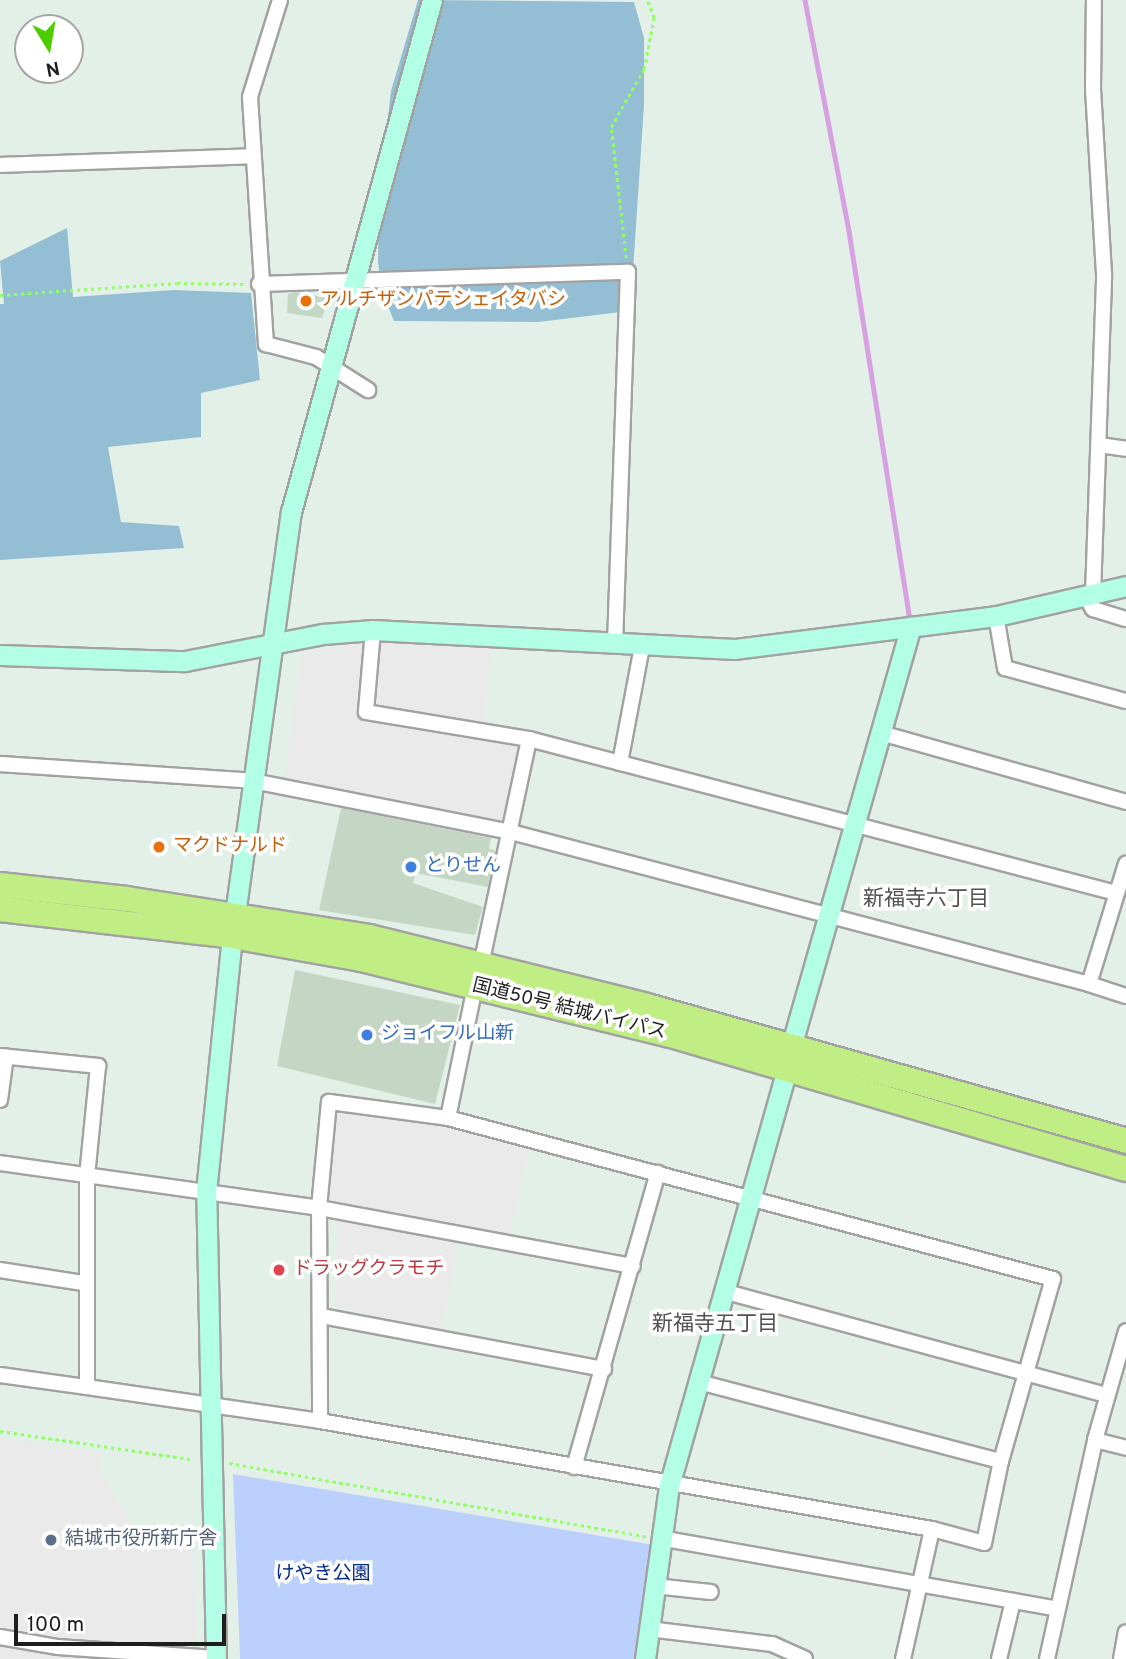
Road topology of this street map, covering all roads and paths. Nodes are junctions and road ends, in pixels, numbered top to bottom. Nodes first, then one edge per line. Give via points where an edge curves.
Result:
1 (280, 0) edge
2 (432, 0) edge
3 (647, 0) edge
4 (1094, 0) edge
5 (252, 156) junction
6 (0, 165) edge
7 (628, 272) junction
8 (354, 278) junction
9 (259, 284) junction
10 (0, 295) edge
11 (328, 366) junction
12 (368, 390) dead end
13 (1098, 445) junction
14 (1126, 449) edge
15 (1126, 586) edge
16 (1090, 596) junction
17 (996, 616) junction
18 (1126, 619) edge
19 (911, 626) junction
20 (373, 630) junction
21 (615, 645) junction
22 (271, 646) junction
23 (642, 647) junction
24 (0, 655) edge
25 (1126, 701) edge
26 (881, 733) junction
27 (529, 739) junction
28 (620, 763) junction
29 (0, 764) edge
30 (253, 781) junction
31 (1126, 802) edge
32 (856, 825) junction
33 (511, 832) junction
34 (1126, 864) edge
35 (0, 885) edge
36 (1116, 893) junction
37 (0, 909) edge
38 (831, 913) junction
39 (233, 926) junction
40 (478, 976) junction
41 (1090, 984) junction
42 (1126, 996) edge
43 (3, 1056) edge
44 (789, 1058) junction
45 (0, 1100) edge
46 (448, 1118) junction
47 (1126, 1140) edge
48 (0, 1163) edge
49 (1126, 1169) edge
50 (658, 1173) junction
51 (87, 1176) junction
52 (206, 1192) junction
53 (750, 1196) junction
54 (319, 1208) junction
55 (633, 1266) junction
56 (0, 1270) edge
57 (83, 1283) junction
58 (723, 1291) junction
59 (321, 1316) junction
60 (1126, 1331) edge
61 (1123, 1348) edge
62 (604, 1369) junction
63 (1028, 1373) junction
64 (0, 1375) edge
65 (699, 1382) junction
66 (87, 1387) junction
67 (1106, 1395) junction
68 (208, 1408) junction
69 (320, 1421) junction
70 (0, 1430) edge
71 (1095, 1440) junction
72 (1126, 1448) edge
73 (190, 1459) dead end
74 (1001, 1461) junction
75 (229, 1463) dead end
76 (574, 1467) junction
77 (669, 1486) junction
78 (932, 1529) junction
79 (656, 1538) junction
80 (654, 1586) junction
81 (920, 1586) junction
82 (711, 1592) dead end
83 (1013, 1601) junction
84 (1057, 1609) junction
85 (649, 1629) junction
86 (1126, 1632) edge
87 (0, 1637) edge
88 (759, 1652) edge
89 (216, 1659) edge
90 (645, 1659) edge
91 (805, 1659) edge
92 (903, 1659) edge
93 (999, 1659) edge
94 (1047, 1659) edge
95 (1121, 1659) edge

1 - 5 street via 250,97
2 - 8 street
3 - 7 path via 654,18 644,68 611,127
4 - 13 street via 1093,90 1104,274
5 - 6 street
5 - 9 street
7 - 8 street
7 - 21 street
8 - 9 street
8 - 11 street
9 - 10 path
9 - 11 street via 266,344 316,357
11 - 12 street
11 - 22 street via 291,512
13 - 14 street
13 - 16 street
15 - 16 street
16 - 17 street
16 - 18 street via 1093,609
17 - 19 street
17 - 25 street via 1005,668
19 - 23 street via 736,649
19 - 26 street
20 - 21 street
20 - 22 street via 323,634
20 - 27 street via 366,712
21 - 23 street
22 - 24 street via 156,662
22 - 30 street
23 - 28 street
26 - 31 street
26 - 32 street
27 - 28 street
27 - 33 street
28 - 32 street
29 - 30 street
30 - 33 street
30 - 39 street
32 - 36 street
32 - 38 street
33 - 38 street
33 - 40 street
34 - 36 street
35 - 39 highway, 国道50号 結城バイパス
36 - 41 street
37 - 39 highway, 国道50号 結城バイパス
38 - 41 street
38 - 44 street
39 - 40 highway, 国道50号 結城バイパス
39 - 52 street
40 - 44 highway, 国道50号 結城バイパス
40 - 46 street
41 - 42 street
43 - 45 street
43 - 51 street via 98,1066
44 - 47 highway, 国道50号 結城バイパス
44 - 49 highway, 国道50号 結城バイパス
44 - 53 street
46 - 50 street
46 - 54 street via 329,1102
48 - 51 street
50 - 53 street
50 - 55 street
51 - 52 street
51 - 57 street
52 - 54 street
52 - 68 street
53 - 58 street
53 - 63 street via 1053,1279
54 - 55 street
54 - 59 street
55 - 62 street
56 - 57 street
57 - 66 street
58 - 63 street
58 - 65 street
59 - 62 street
59 - 69 street
60 - 61 street
61 - 67 street
62 - 76 street
63 - 67 street
63 - 74 street
64 - 66 street
65 - 74 street
65 - 77 street
66 - 68 street
67 - 71 street
68 - 69 street
68 - 89 street
69 - 76 street
70 - 73 path
71 - 72 street
71 - 84 street
74 - 78 street via 984,1543
75 - 79 path
76 - 77 street
77 - 78 street
77 - 79 street
78 - 81 street
79 - 80 street
79 - 81 street
80 - 82 street
80 - 85 street
81 - 83 street
81 - 92 street
83 - 84 street
83 - 93 street
84 - 94 street
85 - 88 street
85 - 90 street
86 - 95 street
87 - 89 street via 58,1647
88 - 91 street via 772,1644

